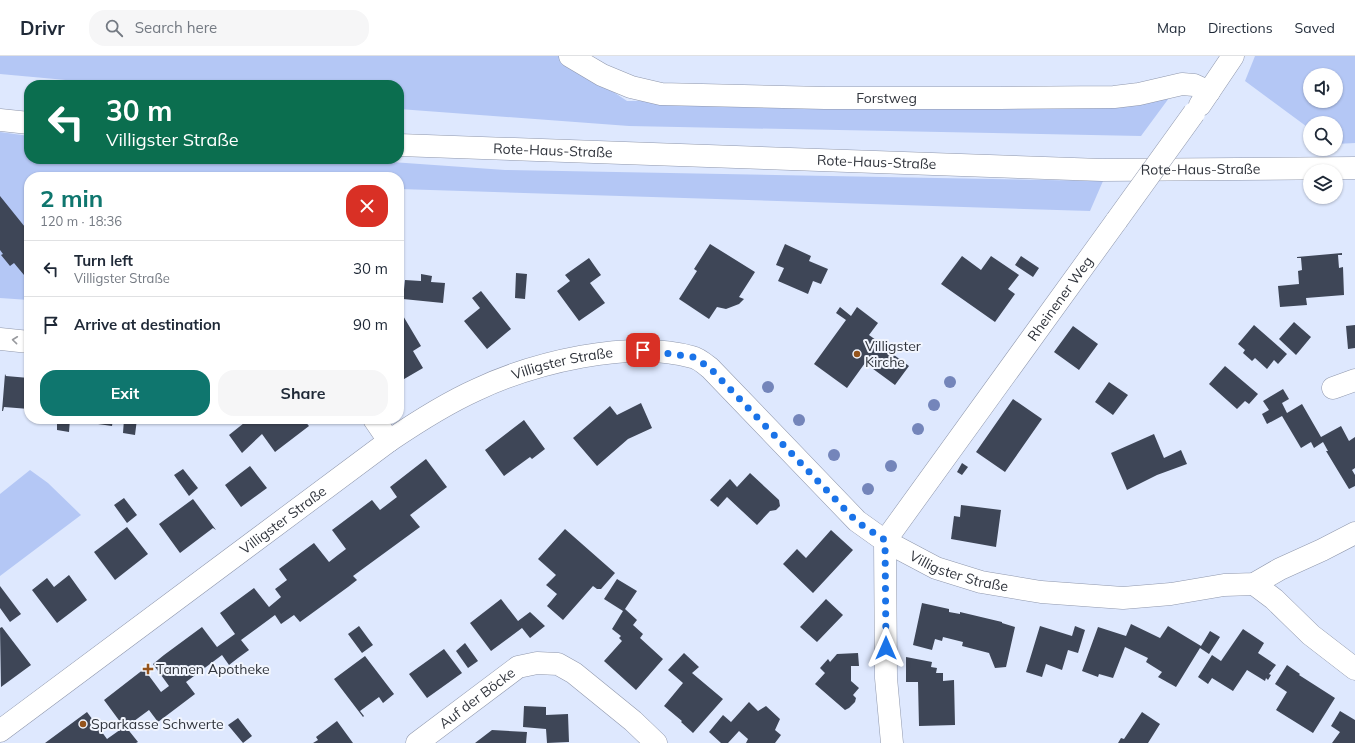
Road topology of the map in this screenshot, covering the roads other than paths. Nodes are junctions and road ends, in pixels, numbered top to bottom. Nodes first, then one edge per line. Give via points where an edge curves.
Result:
1 (570, 56) edge
2 (1234, 56) edge
3 (1209, 92) junction
4 (0, 120) edge
5 (24, 122) edge
6 (404, 145) edge
7 (1355, 168) edge
8 (0, 339) edge
9 (24, 341) edge
10 (1355, 380) edge
11 (1334, 388) dead end
12 (377, 424) edge
13 (389, 441) junction
14 (1355, 533) edge
15 (885, 540) junction
16 (1254, 584) junction
17 (1355, 669) edge
18 (0, 730) edge
19 (417, 743) edge
20 (656, 743) edge
21 (892, 743) edge

1 - 3 street, Forstweg via 602,75 631,87 661,94 833,98 1114,97 1182,84 1194,85
2 - 3 street, Rheinener Weg
3 - 15 street, Rheinener Weg, bridge
4 - 5 street
6 - 7 street, Rote-Haus-Straße via 1102,170
9 -> 8 street
10 - 11 street
12 - 13 street
13 - 15 street, Villigster Straße via 428,415 470,393 524,372 580,357 643,350 693,357 710,368 857,522
13 - 18 street, Villigster Straße
14 - 16 street, Villigster Straße
15 - 16 street, Villigster Straße via 943,570 981,582 1041,592 1123,598 1171,594 1224,585
15 - 21 street via 886,678
16 - 17 street via 1274,599 1311,635
19 - 20 street, Auf der Böcke via 518,667 537,663 558,664 574,673

